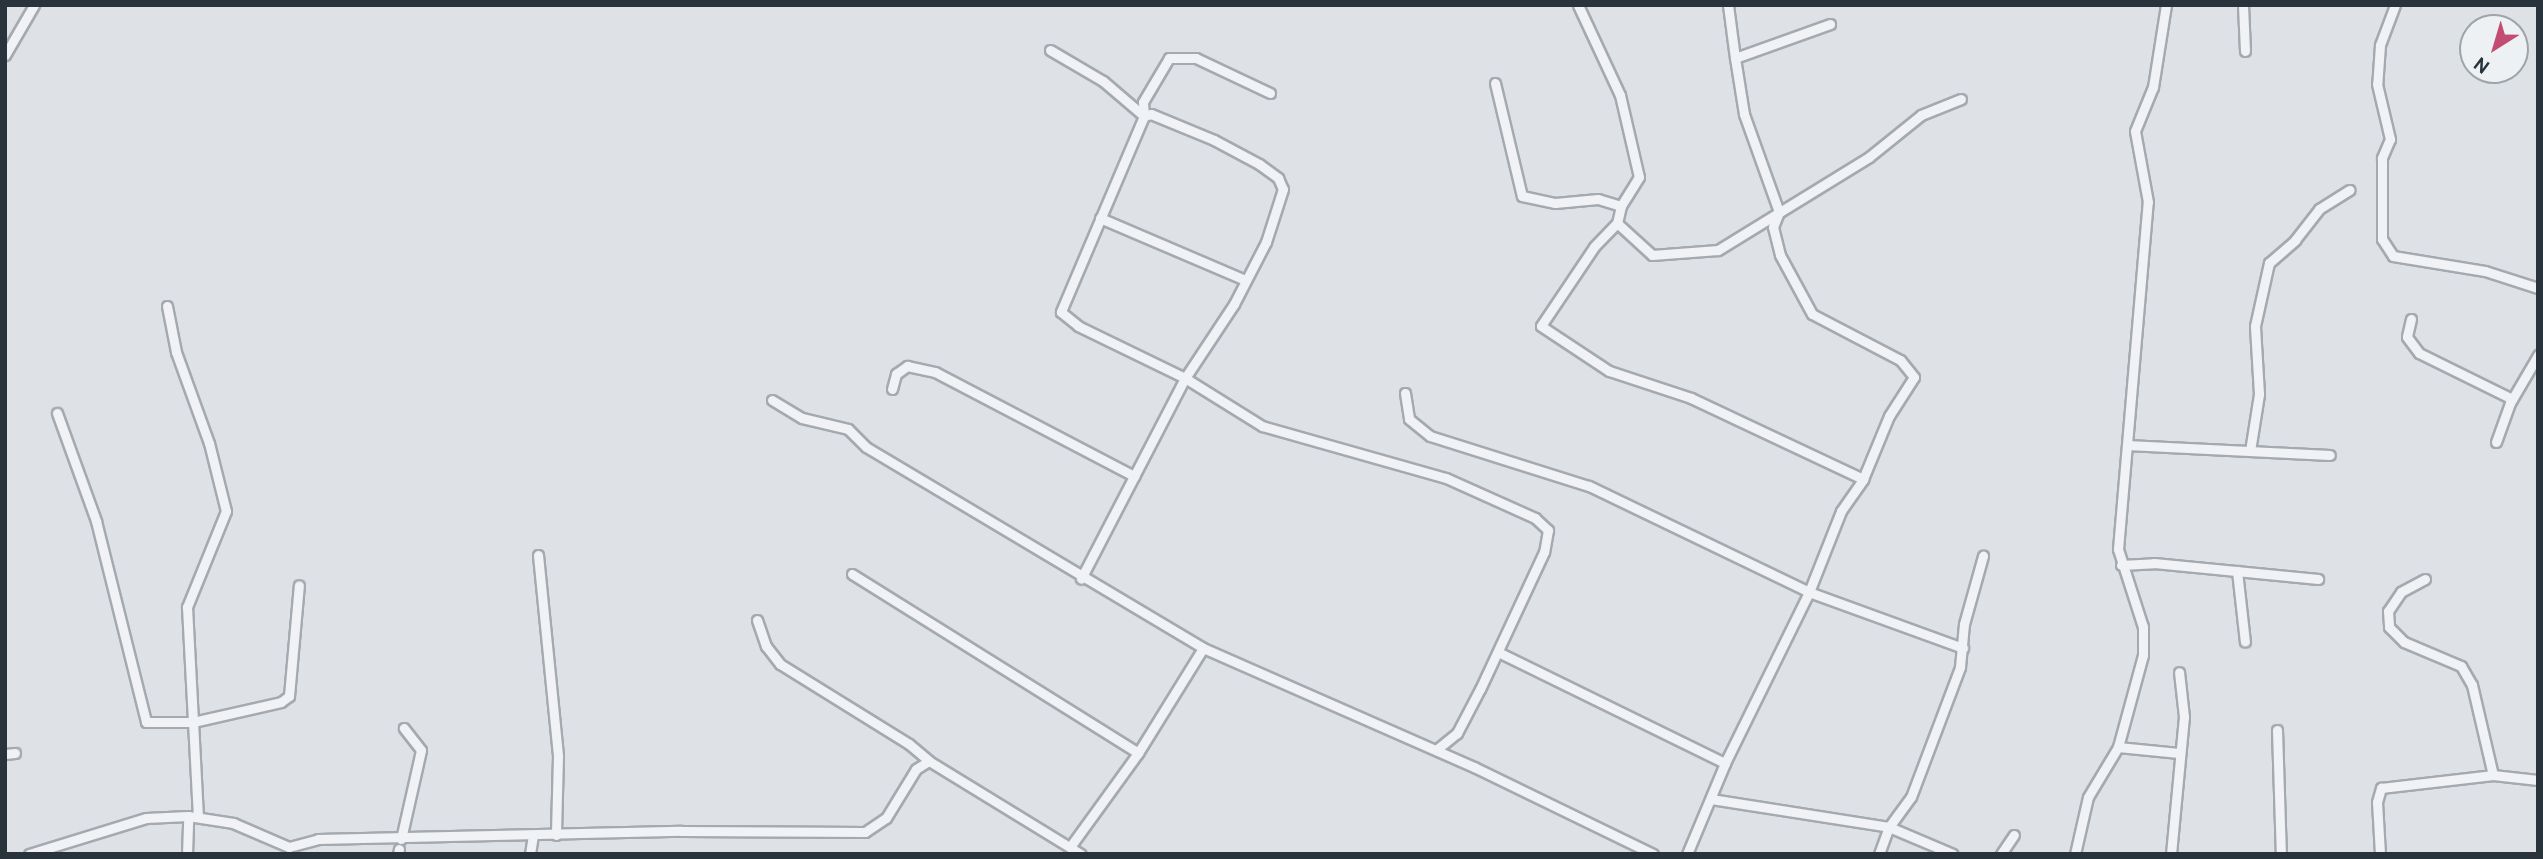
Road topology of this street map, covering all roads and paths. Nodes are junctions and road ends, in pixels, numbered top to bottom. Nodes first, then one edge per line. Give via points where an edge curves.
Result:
1 (34, 5) edge
2 (1578, 5) edge
3 (1728, 5) edge
4 (2166, 5) edge
5 (2243, 5) edge
6 (2395, 5) edge
7 (1830, 24) dead end
8 (1050, 50) dead end
9 (2245, 51) dead end
10 (5, 55) edge
11 (1735, 58) junction
12 (1495, 83) dead end
13 (1270, 93) dead end
14 (1961, 99) dead end
15 (1144, 116) junction
16 (2349, 190) dead end
17 (1621, 206) junction
18 (1779, 212) junction
19 (1100, 218) junction
20 (1617, 223) junction
21 (1243, 279) junction
22 (2538, 288) edge
23 (167, 306) dead end
24 (2412, 319) dead end
25 (2538, 355) edge
26 (1185, 377) junction
27 (892, 389) dead end
28 (1405, 393) dead end
29 (2512, 399) junction
30 (772, 400) dead end
31 (57, 413) dead end
32 (2496, 442) dead end
33 (2127, 445) junction
34 (2250, 450) junction
35 (2330, 455) dead end
36 (1134, 476) junction
37 (1863, 479) junction
38 (538, 555) dead end
39 (1983, 556) dead end
40 (2121, 565) junction
41 (2236, 571) junction
42 (852, 574) dead end
43 (1081, 579) junction
44 (2318, 579) dead end
45 (2425, 579) dead end
46 (299, 585) dead end
47 (1809, 592) junction
48 (757, 620) dead end
49 (2245, 642) dead end
50 (1203, 648) junction
51 (1963, 648) junction
52 (1498, 652) junction
53 (2179, 673) dead end
54 (193, 722) junction
55 (404, 728) dead end
56 (2277, 730) dead end
57 (2118, 747) junction
58 (1436, 750) junction
59 (1138, 753) junction
60 (2179, 753) junction
61 (929, 761) junction
62 (1725, 762) junction
63 (2493, 775) junction
64 (2538, 780) edge
65 (1711, 799) junction
66 (193, 816) junction
67 (1889, 828) junction
68 (533, 835) junction
69 (556, 835) junction
70 (2014, 835) dead end
71 (1070, 847) junction
72 (399, 848) edge
73 (46, 851) edge
74 (29, 854) edge
75 (187, 854) edge
76 (530, 854) edge
77 (1081, 854) edge
78 (1653, 854) edge
79 (1687, 854) edge
80 (1879, 854) edge
81 (1953, 854) edge
82 (2001, 854) edge
83 (2075, 854) edge
84 (2171, 854) edge
85 (2281, 854) edge
86 (2380, 854) edge

1 - 10 street
2 - 17 street via 1620,95 1637,163 1639,177
3 - 11 street
4 - 33 street via 2153,87 2135,131 2148,202
5 - 9 street
6 - 22 street via 2380,45 2377,84 2390,139 2382,158 2382,239 2393,256 2485,271
7 - 11 street
8 - 15 street via 1103,81
11 - 18 street via 1750,138
12 - 17 street via 1522,197 1555,203 1598,198
13 - 15 street via 1196,58 1169,58 1143,102
14 - 18 street via 1921,115 1869,157
15 - 19 street
15 - 21 street via 1151,114 1214,140 1278,178 1283,189 1270,229
16 - 34 street via 2319,209 2269,263 2255,326 2259,394
17 - 20 street
18 - 20 street via 1734,244 1662,257 1653,255
18 - 37 street via 1773,233 1812,314 1900,360 1914,373 1889,416
19 - 21 street
19 - 26 street via 1061,312 1149,364
20 - 37 street via 1546,313 1541,326 1545,332 1609,371 1691,398
21 - 26 street via 1219,331
23 - 54 street via 176,352 209,443 226,511 187,607
24 - 29 street via 2407,337 2419,353
25 - 29 street
26 - 36 street
26 - 52 street via 1262,426 1446,478 1535,518 1548,530 1548,541
27 - 36 street via 896,374 907,366 935,372
28 - 47 street via 1409,419 1430,436 1589,485
29 - 32 street
30 - 43 street via 802,418 848,429 866,447
31 - 54 street via 96,521 146,722
33 - 34 street
33 - 40 street
34 - 35 street
36 - 43 street
37 - 47 street via 1841,511
38 - 69 street via 558,756
39 - 51 street via 1964,624
40 - 41 street via 2154,563
40 - 57 street via 2144,642
41 - 44 street
41 - 49 street
42 - 59 street
43 - 50 street
45 - 63 street via 2401,592 2388,611 2389,626 2404,642 2461,666 2472,685
46 - 54 street via 289,696 281,702
47 - 51 street
47 - 62 street
48 - 61 street via 766,646 779,664
50 - 58 street
50 - 59 street
51 - 67 street via 1911,797
52 - 58 street via 1457,733
52 - 62 street
53 - 60 street via 2184,699
54 - 66 street
55 - 72 street via 421,750
56 - 85 street
57 - 60 street
57 - 83 street via 2088,797
58 - 78 street
59 - 71 street
60 - 84 street
61 - 69 street via 916,769 886,818 865,832
61 - 71 street
62 - 65 street
63 - 64 street
63 - 86 street via 2381,788 2376,802
65 - 67 street
65 - 79 street
66 - 72 street via 233,823 289,847 318,839
66 - 73 street via 146,818
66 - 75 street
67 - 80 street
67 - 81 street
68 - 69 street
68 - 72 street
68 - 76 street
70 - 82 street
71 - 77 street
73 - 74 street

